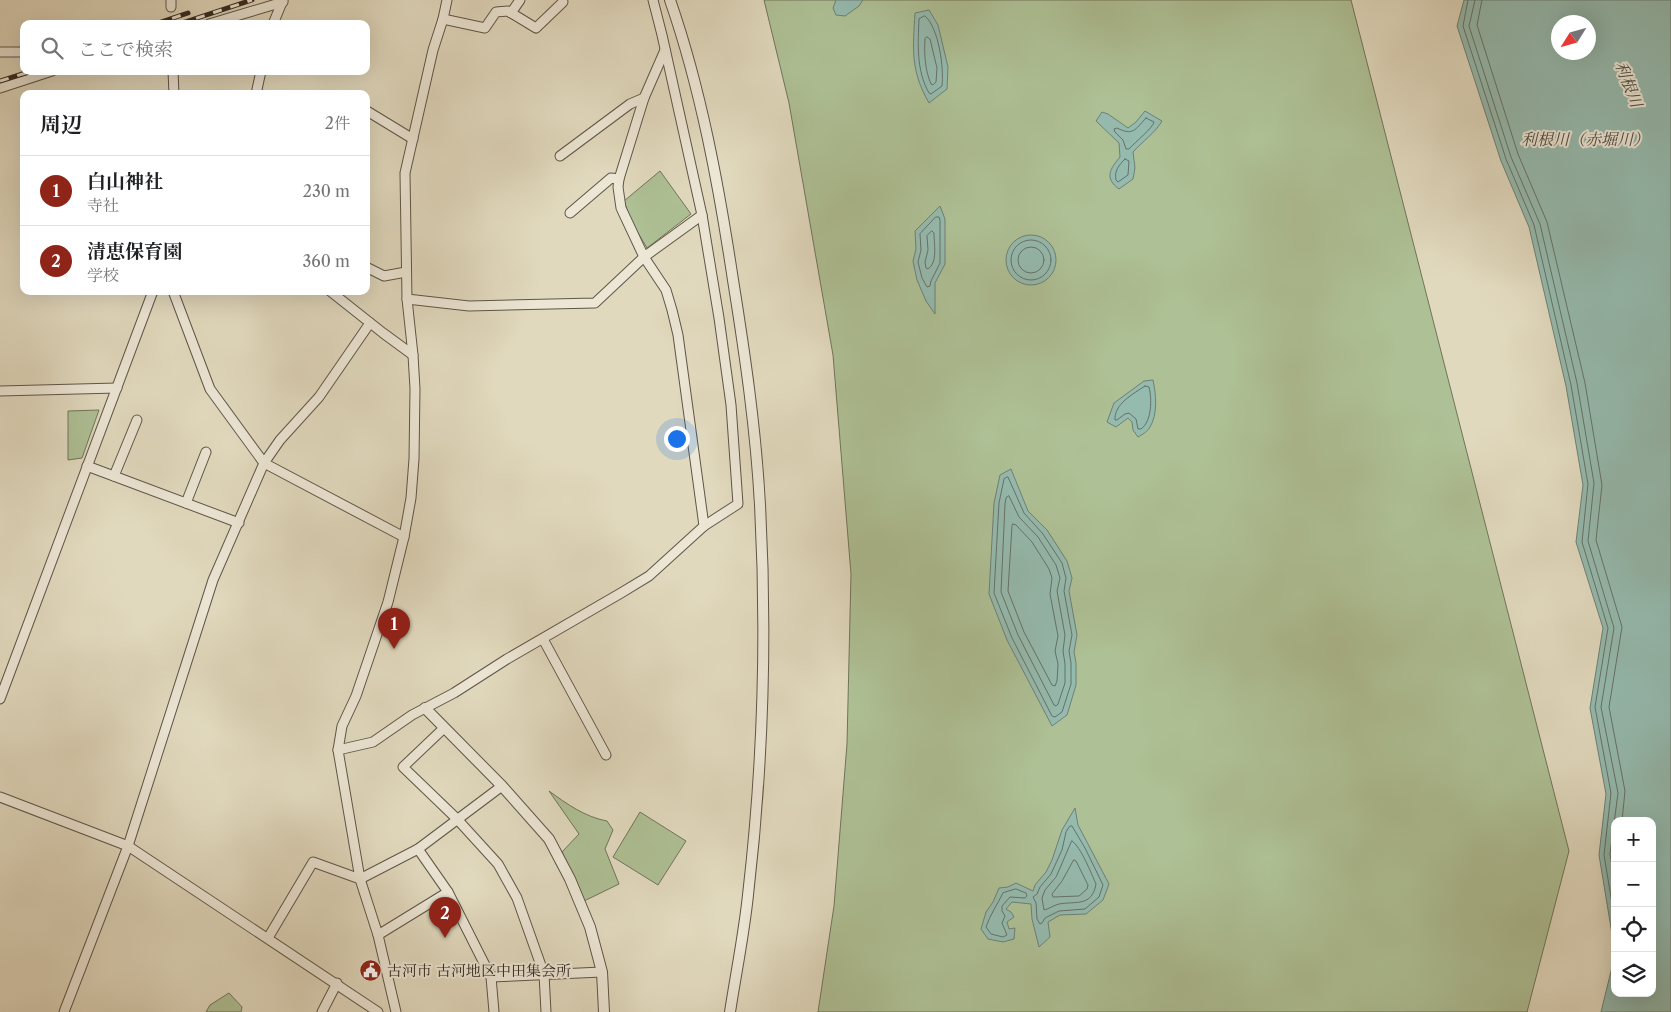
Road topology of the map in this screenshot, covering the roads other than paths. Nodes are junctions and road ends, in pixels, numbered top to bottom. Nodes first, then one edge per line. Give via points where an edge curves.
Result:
1 (447, 0) edge
2 (520, 0) edge
3 (653, 0) edge
4 (670, 0) edge
5 (283, 1) edge
6 (563, 2) dead end
7 (512, 13) junction
8 (443, 19) junction
9 (222, 20) edge
10 (275, 20) edge
11 (665, 50) junction
12 (0, 52) edge
13 (20, 52) edge
14 (40, 75) edge
15 (173, 75) edge
16 (260, 75) edge
17 (0, 88) edge
18 (174, 90) edge
19 (257, 90) edge
20 (644, 98) junction
21 (370, 113) edge
22 (413, 139) junction
23 (560, 156) dead end
24 (619, 178) junction
25 (570, 213) dead end
26 (702, 215) junction
27 (644, 257) junction
28 (370, 269) edge
29 (406, 272) junction
30 (152, 295) edge
31 (175, 295) edge
32 (335, 295) edge
33 (407, 299) junction
34 (370, 324) junction
35 (413, 355) junction
36 (117, 388) junction
37 (0, 391) edge
38 (137, 420) dead end
39 (206, 452) dead end
40 (264, 463) junction
41 (87, 466) junction
42 (114, 476) junction
43 (186, 503) junction
44 (239, 523) junction
45 (704, 526) junction
46 (404, 537) junction
47 (544, 639) junction
48 (0, 699) edge
49 (424, 708) junction
50 (444, 728) junction
51 (338, 750) junction
52 (606, 755) dead end
53 (502, 786) junction
54 (0, 797) edge
55 (457, 819) junction
56 (128, 846) junction
57 (418, 849) junction
58 (360, 879) junction
59 (448, 892) junction
60 (378, 935) junction
61 (268, 938) junction
62 (602, 972) junction
63 (544, 974) junction
64 (491, 977) junction
65 (337, 984) junction
66 (64, 1012) edge
67 (322, 1012) edge
68 (378, 1012) edge
69 (396, 1012) edge
70 (494, 1012) edge
71 (546, 1012) edge
72 (604, 1012) edge
73 (730, 1012) edge

1 - 8 street
2 - 7 street
3 - 11 street
4 - 73 street via 721,203 748,380 760,502 763,571 758,778 748,898
5 - 9 street
5 - 10 street
6 - 7 street via 536,28
7 - 8 street via 496,12 485,28
8 - 22 street
11 - 20 street
11 - 26 street
12 - 13 street
14 - 17 street
15 - 18 street
16 - 19 street
20 - 23 street via 630,104
20 - 24 street
21 - 22 street
22 - 29 street via 405,173
24 - 25 street via 611,178
24 - 27 street via 621,208
26 - 27 street
26 - 45 street via 731,405 738,504
27 - 33 street via 595,303 470,306
27 - 45 street via 666,290 678,335
28 - 29 street via 384,276
29 - 33 street
30 - 36 street
31 - 40 street via 210,389
32 - 34 street
33 - 35 street
34 - 35 street
34 - 40 street via 319,397
35 - 46 street via 414,459
36 - 37 street
36 - 41 street
38 - 42 street
39 - 43 street
40 - 44 street
40 - 46 street
41 - 42 street
41 - 48 street
42 - 43 street
43 - 44 street
44 - 56 street via 213,580
45 - 47 street via 649,576
46 - 51 street via 388,602 356,696 342,726
47 - 49 street
47 - 52 street
49 - 50 street
49 - 51 street via 373,742
50 - 53 street
50 - 55 street via 403,767
51 - 58 street
53 - 55 street
53 - 62 street via 549,839 590,927
54 - 56 street
55 - 57 street
55 - 63 street via 498,864 517,898
56 - 61 street
56 - 66 street
57 - 58 street
57 - 59 street
58 - 60 street
58 - 61 street via 313,862
59 - 60 street
59 - 64 street
60 - 69 street
61 - 65 street
62 - 63 street
62 - 72 street
63 - 64 street
63 - 71 street
64 - 70 street
65 - 67 street
65 - 68 street

